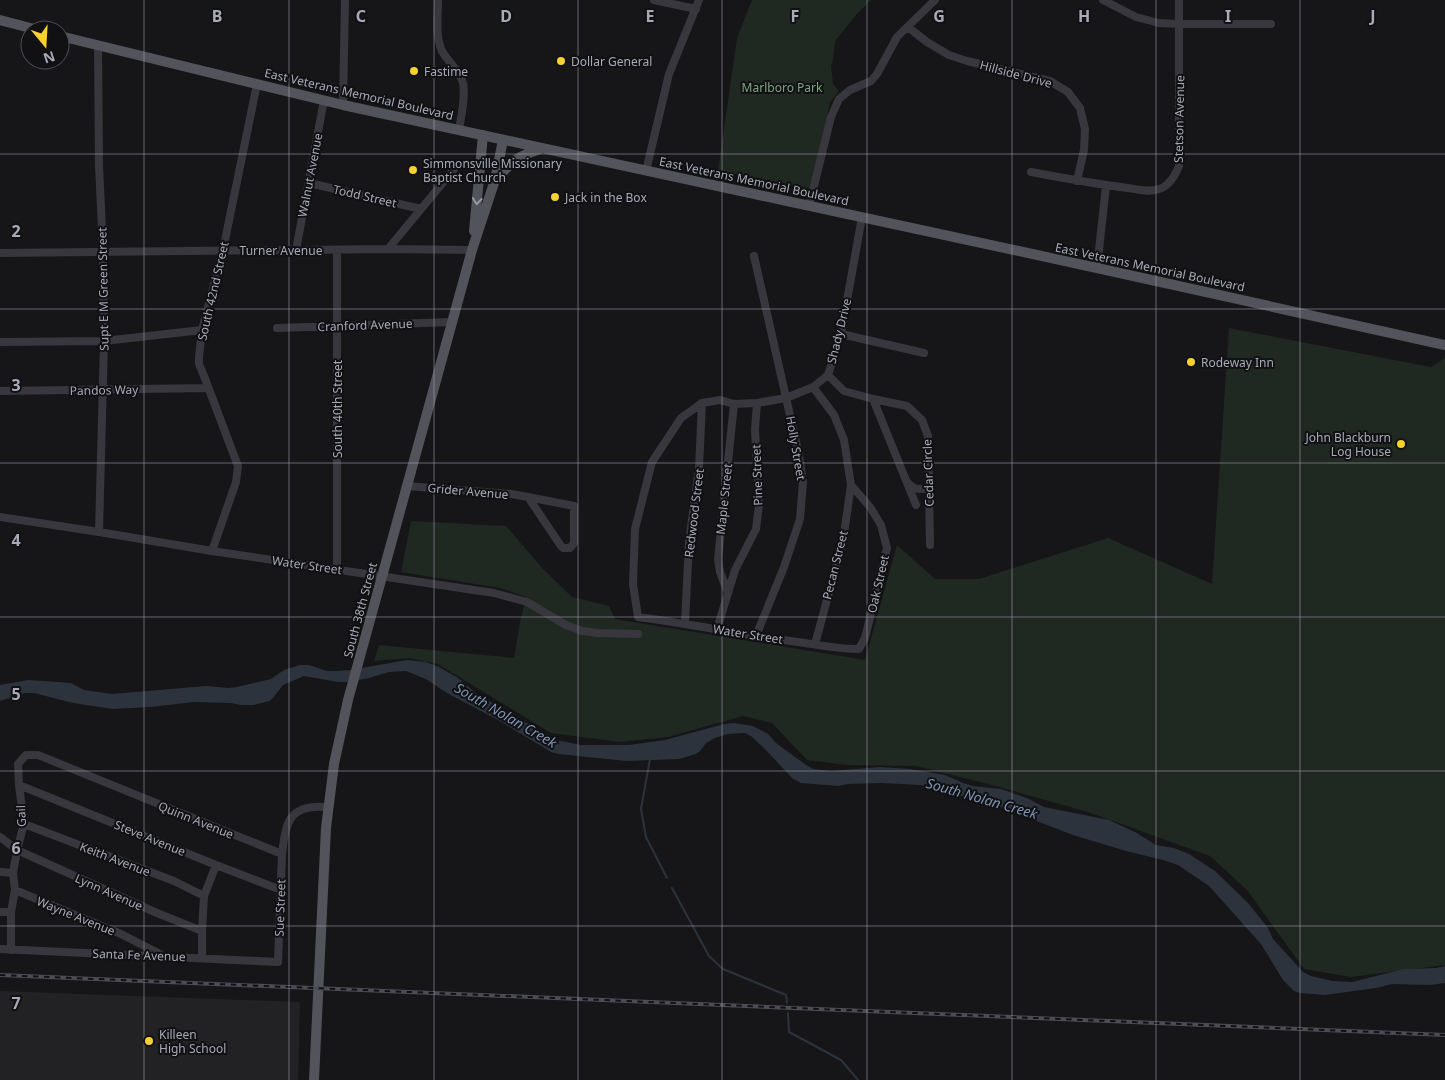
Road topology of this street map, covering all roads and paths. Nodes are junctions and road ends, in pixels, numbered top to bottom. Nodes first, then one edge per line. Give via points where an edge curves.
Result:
1 (345, 0) edge
2 (438, 0) edge
3 (654, 0) edge
4 (699, 0) edge
5 (935, 0) edge
6 (1103, 0) edge
7 (1179, 0) edge
8 (696, 9) junction
9 (0, 20) edge
10 (1179, 24) junction
11 (1271, 24) dead end
12 (20, 25) edge
13 (908, 27) junction
14 (70, 38) edge
15 (98, 45) junction
16 (257, 84) junction
17 (324, 100) junction
18 (343, 104) junction
19 (459, 130) junction
20 (483, 136) junction
21 (503, 140) junction
22 (542, 148) junction
23 (456, 168) dead end
24 (646, 171) junction
25 (1031, 172) dead end
26 (495, 180) junction
27 (1077, 180) junction
28 (309, 183) junction
29 (1106, 186) junction
30 (809, 206) junction
31 (421, 209) junction
32 (862, 217) junction
33 (388, 249) junction
34 (223, 250) junction
35 (296, 250) junction
36 (337, 250) junction
37 (472, 250) junction
38 (103, 251) junction
39 (0, 253) edge
40 (754, 256) dead end
41 (1097, 268) junction
42 (452, 322) junction
43 (337, 326) junction
44 (277, 328) dead end
45 (202, 330) junction
46 (841, 334) junction
47 (104, 341) junction
48 (0, 342) edge
49 (1445, 345) edge
50 (924, 354) dead end
51 (828, 375) junction
52 (813, 387) junction
53 (208, 388) junction
54 (103, 390) junction
55 (0, 391) edge
56 (786, 398) junction
57 (873, 399) junction
58 (702, 403) junction
59 (734, 404) junction
60 (757, 404) junction
61 (907, 482) junction
62 (851, 485) junction
63 (407, 486) junction
64 (929, 488) junction
65 (528, 497) junction
66 (916, 505) dead end
67 (0, 517) edge
68 (99, 532) junction
69 (930, 545) dead end
70 (212, 551) junction
71 (337, 569) junction
72 (382, 576) junction
73 (728, 593) junction
74 (686, 623) junction
75 (718, 629) junction
76 (638, 634) dead end
77 (756, 636) junction
78 (815, 644) junction
79 (860, 649) joint
80 (38, 755) joint
81 (19, 785) junction
82 (327, 808) junction
83 (24, 824) junction
84 (0, 837) edge
85 (17, 850) junction
86 (282, 854) junction
87 (216, 866) junction
88 (0, 872) edge
89 (13, 873) junction
90 (15, 890) junction
91 (281, 890) junction
92 (204, 896) junction
93 (0, 912) edge
94 (11, 912) junction
95 (202, 931) junction
96 (0, 949) edge
97 (11, 950) junction
98 (164, 956) junction
99 (202, 958) junction
100 (278, 962) joint
101 (314, 1080) edge

1 - 18 street
2 - 19 street via 438,38 442,51 464,84
3 - 8 street
4 - 8 street
5 - 13 street
6 - 10 street via 1136,17
7 - 10 street, Stetson Avenue
8 - 24 street via 670,74
9 - 12 main road
10 - 11 street
10 - 29 street, Stetson Avenue via 1179,166 1175,176 1168,184 1149,191
13 - 27 street, Hillside Drive via 948,55 1050,81 1068,92 1080,108 1085,129
13 - 30 street via 897,37 871,81 839,98 831,117
14 - 15 main road, East Veterans Memorial Boulevard
15 - 16 main road, East Veterans Memorial Boulevard
15 - 38 street, Supt E M Green Street
16 - 17 main road, East Veterans Memorial Boulevard
16 - 34 street, South 42nd Street
17 - 18 main road, East Veterans Memorial Boulevard
17 - 28 street, Walnut Avenue
18 - 19 main road, East Veterans Memorial Boulevard
19 - 20 main road, East Veterans Memorial Boulevard
20 - 21 main road, East Veterans Memorial Boulevard
20 -> 37 main road, South 38th Street
21 - 22 main road, East Veterans Memorial Boulevard
21 - 26 main road, South 38th Street
22 - 24 main road, East Veterans Memorial Boulevard
22 - 26 main road via 512,161
23 - 31 street
24 - 30 main road, East Veterans Memorial Boulevard
25 - 27 street, Stetson Avenue
26 - 37 main road, South 38th Street
27 - 29 street, Stetson Avenue
28 - 31 street, Todd Street
28 - 35 street, Walnut Avenue
29 - 41 street
30 - 32 main road, East Veterans Memorial Boulevard
31 - 33 street
32 - 41 main road, East Veterans Memorial Boulevard
32 - 46 street, Shady Drive
33 - 36 street, Turner Avenue
33 - 37 street, Turner Avenue
34 - 35 street, Turner Avenue
34 - 38 street, Turner Avenue
34 - 45 street, South 42nd Street
35 - 36 street, Turner Avenue
36 - 43 street, South 40th Street
37 - 42 main road, South 38th Street
38 - 39 street, Turner Avenue
38 - 47 street, Supt E M Green Street
40 - 56 street, Holly Street
41 - 49 main road, East Veterans Memorial Boulevard
42 - 43 street, Cranford Avenue
42 - 63 main road, South 38th Street
43 - 44 street, Cranford Avenue
43 - 71 street, South 40th Street
45 - 47 street
45 - 53 street, South 42nd Street via 199,357
46 - 50 street
46 - 51 street, Shady Drive
47 - 48 street
47 - 54 street, Supt E M Green Street
51 - 52 street, Shady Drive
51 - 57 street, Cedar Circle via 844,391
52 - 56 street, Shady Drive
52 - 62 street via 834,415 844,440
53 - 54 street, Pandos Way
53 - 70 street, South 42nd Street via 238,466 236,482
54 - 55 street, Pandos Way
54 - 68 street, Supt E M Green Street
56 - 60 street, Shady Drive
56 - 77 street, Holly Street via 804,482 800,519
57 - 61 street
57 - 64 street, Cedar Circle via 907,406 922,420 928,436
58 - 59 street, Shady Drive via 720,400
58 - 74 street, Redwood Street via 700,468 689,542
58 - 74 street, Water Street via 681,418 652,462 635,530 633,584 638,617
59 - 60 street, Shady Drive
59 - 73 street, Maple Street via 718,559
60 - 73 street, Pine Street via 759,505 756,529 735,570
61 - 64 street via 918,490
61 - 66 street
62 - 78 street, Pecan Street via 843,542
62 - 79 street, Oak Street via 881,524 887,548
63 - 65 street, Grider Avenue
63 - 72 main road, South 38th Street
64 - 69 street, Cedar Circle
65 - 65 street, Grider Avenue via 574,506 574,543 570,548 561,546
67 - 68 street, Water Street
68 - 70 street, Water Street
70 - 71 street, Water Street
71 - 72 street, Water Street
72 - 76 street, Water Street via 512,597 582,631
72 - 82 main road, South 38th Street via 348,700
73 - 75 street, Pine Street
74 - 75 street, Water Street
75 - 77 street, Water Street
77 - 78 street, Water Street
78 - 79 street, Water Street
80 - 81 street, Gail via 26,755 18,764
80 - 86 street, Quinn Avenue
81 - 83 street, Gail
81 - 87 street, Steve Avenue
82 - 86 street via 312,806 292,817 285,831
82 - 101 main road, South 38th Street
83 - 85 street, Gail
83 - 92 street, Keith Avenue via 174,881
84 - 85 street
85 - 89 street, Gail
85 - 95 street, Lynn Avenue
86 - 91 street, Sue Street
87 - 91 street, Steve Avenue
87 - 92 street
88 - 89 street
89 - 90 street, Gail
90 - 94 street, Gail
90 - 98 street, Wayne Avenue via 121,934
91 - 100 street, Sue Street
92 - 95 street
93 - 94 street
94 - 97 street, Gail
95 - 99 street
96 - 97 street, Santa Fe Avenue
97 - 98 street, Santa Fe Avenue
98 - 99 street, Santa Fe Avenue
99 - 100 street, Santa Fe Avenue

